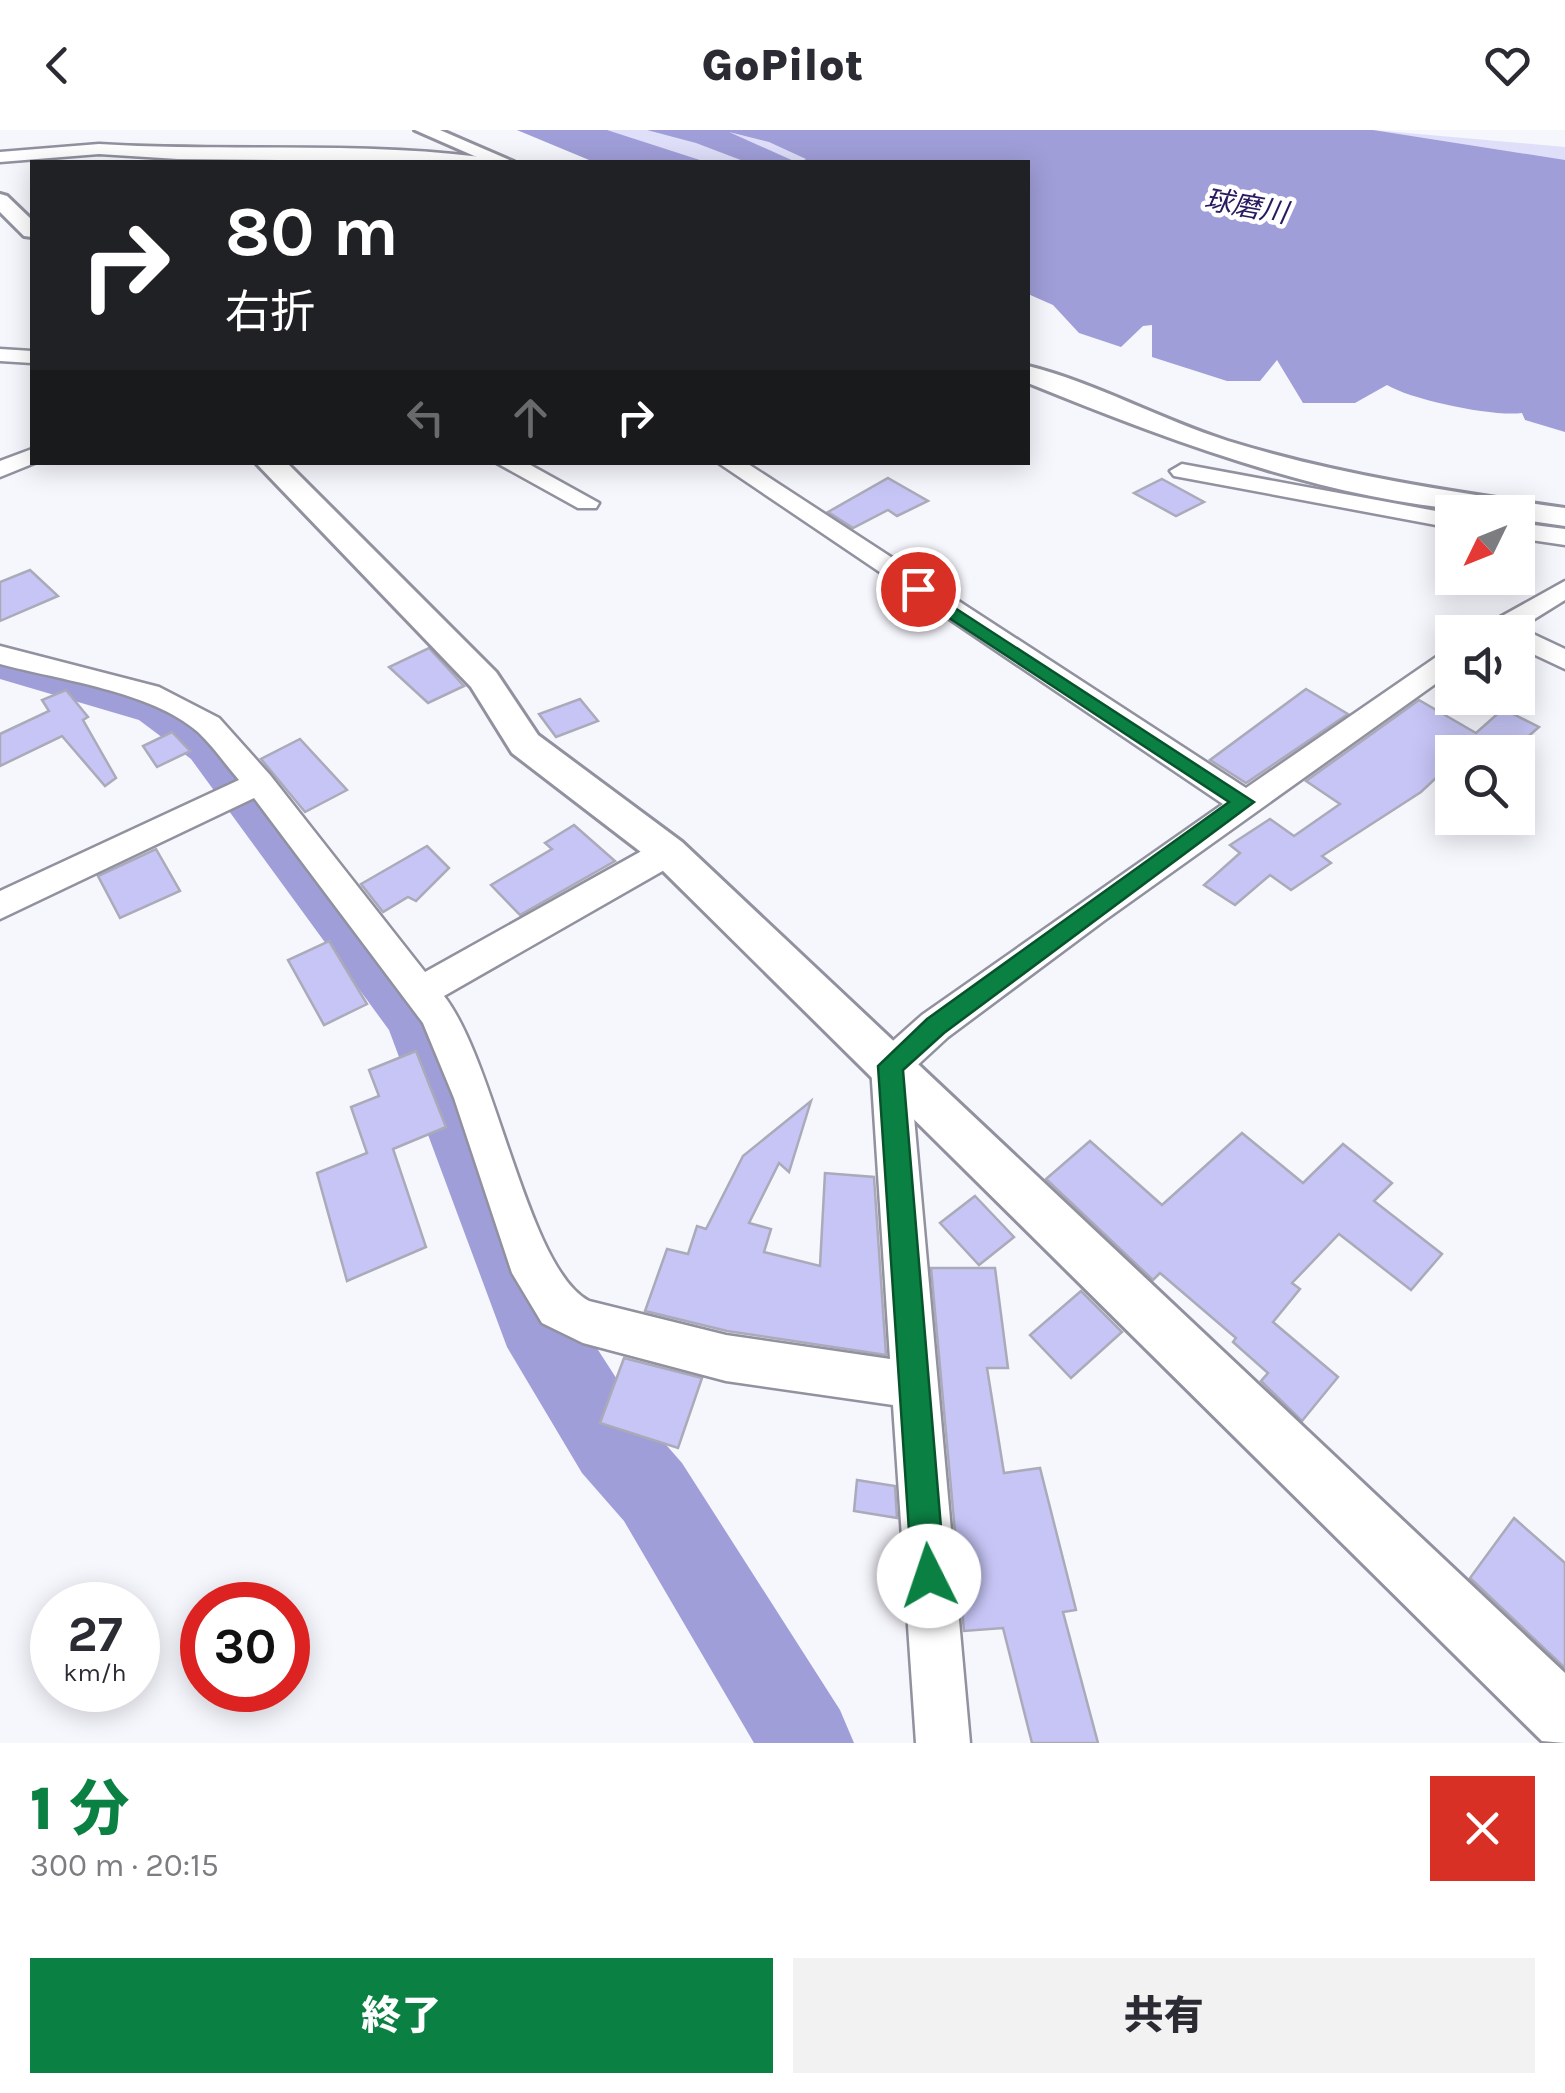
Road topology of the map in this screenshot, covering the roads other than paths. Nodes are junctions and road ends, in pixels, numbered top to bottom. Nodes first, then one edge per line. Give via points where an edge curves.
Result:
1 (68, 130) edge
2 (424, 130) edge
3 (64, 151) junction
4 (270, 152) edge
5 (0, 157) edge
6 (465, 160) edge
7 (499, 160) edge
8 (2, 207) edge
9 (30, 229) edge
10 (0, 355) edge
11 (30, 357) edge
12 (1030, 375) edge
13 (30, 457) edge
14 (272, 465) edge
15 (512, 465) edge
16 (733, 465) edge
17 (0, 470) edge
18 (1182, 471) dead end
19 (588, 503) dead end
20 (1435, 517) edge
21 (1565, 517) edge
22 (1535, 533) edge
23 (1565, 537) edge
24 (1565, 589) edge
25 (1529, 615) edge
26 (1535, 646) edge
27 (0, 654) edge
28 (1565, 660) edge
29 (1435, 671) edge
30 (259, 784) junction
31 (1244, 802) junction
32 (668, 852) junction
33 (0, 906) edge
34 (422, 990) junction
35 (890, 1066) junction
36 (915, 1381) junction
37 (1565, 1718) edge
38 (943, 1743) edge

1 - 3 street
2 - 7 street
3 - 4 street
3 - 5 street
4 - 6 street
8 - 9 street
10 - 11 street
12 - 21 street via 1241,454 1375,487
13 - 17 street
14 - 32 street via 484,680 524,744
15 - 19 street
16 - 31 street
18 - 20 street
22 - 23 street
24 - 25 street
26 - 28 street
27 - 30 street via 176,705 208,726
29 - 31 street
30 - 33 street
30 - 34 street
31 - 35 street via 935,1026
32 - 34 street
32 - 35 street
34 - 36 street via 473,1098 534,1273 558,1308 583,1321 726,1358
35 - 36 street
35 - 37 street
36 - 38 street

